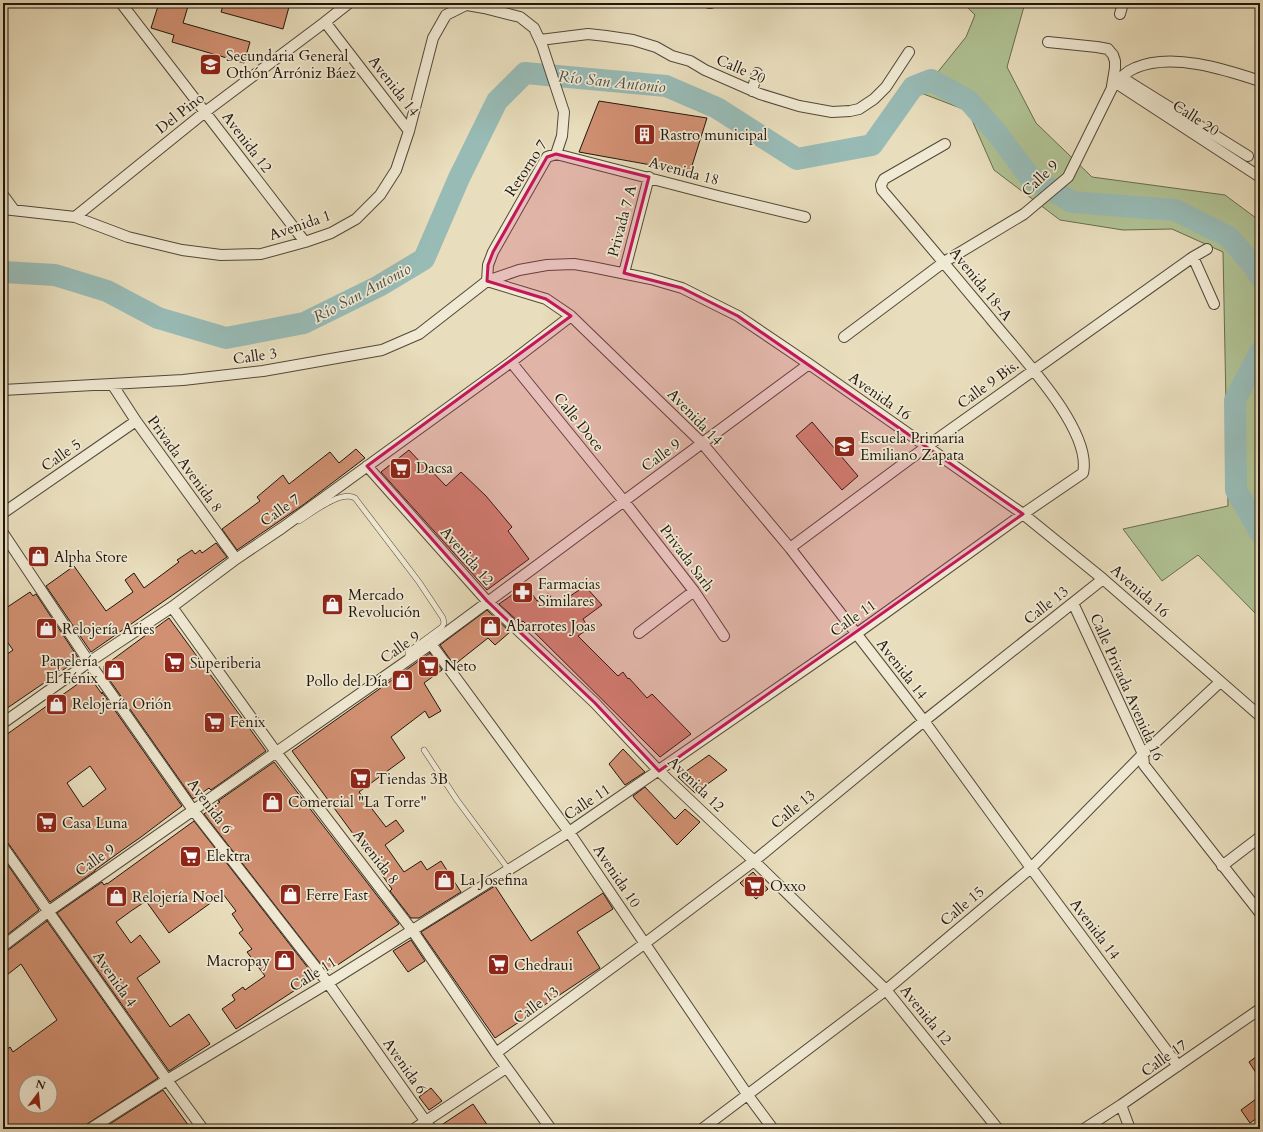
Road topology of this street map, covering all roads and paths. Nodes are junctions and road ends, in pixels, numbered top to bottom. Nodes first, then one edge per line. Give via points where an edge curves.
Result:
1 (121, 3) edge
2 (348, 3) edge
3 (1123, 3) edge
4 (468, 4) edge
5 (1120, 14) dead end
6 (325, 22) junction
7 (1048, 42) dead end
8 (541, 43) junction
9 (909, 52) dead end
10 (757, 74) dead end
11 (1260, 81) edge
12 (1116, 83) junction
13 (752, 91) junction
14 (205, 112) junction
15 (409, 131) junction
16 (945, 144) dead end
17 (556, 154) junction
18 (1248, 156) dead end
19 (649, 177) junction
20 (1260, 177) edge
21 (3, 195) edge
22 (3, 209) edge
23 (14, 210) junction
24 (75, 217) junction
25 (805, 217) dead end
26 (305, 242) junction
27 (1207, 249) dead end
28 (1193, 257) junction
29 (944, 262) junction
30 (624, 273) junction
31 (487, 281) junction
32 (1214, 304) dead end
33 (571, 316) junction
34 (844, 337) dead end
35 (511, 362) junction
36 (809, 364) junction
37 (1033, 370) junction
38 (112, 384) junction
39 (3, 390) edge
40 (136, 421) junction
41 (702, 444) junction
42 (926, 447) junction
43 (367, 466) junction
44 (1083, 473) joint
45 (623, 500) junction
46 (3, 513) edge
47 (1023, 514) junction
48 (282, 528) junction
49 (3, 533) edge
50 (790, 548) junction
51 (236, 559) junction
52 (1103, 579) junction
53 (694, 591) junction
54 (487, 601) junction
55 (1073, 603) junction
56 (172, 607) junction
57 (639, 633) dead end
58 (856, 634) junction
59 (724, 636) dead end
60 (431, 644) junction
61 (408, 660) junction
62 (89, 662) junction
63 (1220, 682) junction
64 (1260, 716) edge
65 (924, 721) junction
66 (3, 723) edge
67 (424, 750) dead end
68 (276, 752) junction
69 (1143, 754) junction
70 (659, 770) junction
71 (193, 810) junction
72 (569, 832) junction
73 (1260, 837) edge
74 (3, 847) edge
75 (754, 861) junction
76 (1222, 866) junction
77 (1031, 868) junction
78 (509, 870) junction
79 (49, 911) junction
80 (1260, 913) edge
81 (412, 930) junction
82 (644, 944) junction
83 (3, 946) edge
84 (328, 983) junction
85 (886, 990) junction
86 (1260, 1009) edge
87 (496, 1053) junction
88 (1178, 1066) junction
89 (506, 1068) junction
90 (167, 1080) junction
91 (747, 1094) junction
92 (1121, 1105) junction
93 (428, 1125) edge
94 (90, 1129) edge
95 (203, 1129) edge
96 (414, 1129) edge
97 (551, 1129) edge
98 (702, 1129) edge
99 (773, 1129) edge
100 (998, 1129) edge
101 (1084, 1129) edge
102 (1130, 1129) edge

1 - 14 street, Avenida 12
2 - 6 street, Del Pino
3 - 5 street
4 - 8 street, Retorno 7 via 520,17 534,28
4 - 15 street, Avenida 1 via 446,15 433,38
6 - 14 street, Del Pino
6 - 15 street, Avenida 14
7 - 12 street, Calle 9 via 1108,49 1115,61
8 - 13 street, Calle 20 via 588,34 632,40 656,47
8 - 17 street, Retorno 7 via 564,112 562,136
9 - 13 street, Calle 20 via 886,87 859,109 819,110
10 - 13 street
11 - 12 street via 1200,64 1170,61 1150,62 1133,69
12 - 18 street
12 - 20 street, Calle 20
12 - 29 street, Calle 9 via 1068,177 1024,214
14 - 24 street, Del Pino
14 - 26 street, Avenida 12
15 - 26 street, Avenida 1 via 396,170 380,195 356,219 331,233
16 - 29 street, Avenida 18-A via 884,179 881,185 882,190
17 - 19 street, Avenida 18
17 - 31 street, Retorno 7 via 547,158 493,252 488,264
19 - 25 street, Avenida 18
19 - 30 street, Privada 7 A
21 - 23 street
22 - 23 street, Avenida 1
23 - 24 street, Avenida 1
24 - 26 street, Avenida 1 via 128,237 182,250 221,255 261,254
27 - 28 street, Calle 9 Bis.
28 - 32 street
28 - 37 street, Calle 9 Bis.
29 - 34 street, Calle 9
29 - 37 street, Avenida 18-A
30 - 31 street, Avenida 16 via 574,264 547,265 519,270
30 - 36 street, Avenida 16 via 682,288 738,316
31 - 33 street via 546,299
31 - 38 street, Calle 3 via 419,334 382,350 264,370 183,380
33 - 35 street, Calle 7
33 - 41 street, Avenida 14
35 - 43 street, Calle 7
35 - 45 street, Calle Doce
36 - 41 street, Calle 9
36 - 42 street, Avenida 16
37 - 42 street, Calle 9 Bis.
37 - 44 street, Avenida 18-A via 1051,392 1072,426 1084,458
38 - 39 street, Calle 3
38 - 40 street, Privada Avenida 8
40 - 46 street, Calle 5
40 - 51 street, Privada Avenida 8
41 - 45 street, Calle 9
41 - 50 street, Avenida 14
42 - 47 street, Avenida 16
42 - 50 street, Calle 9 Bis.
43 - 48 street, Calle 7
43 - 54 street, Avenida 12
44 - 47 street, Calle 11
45 - 53 street, Privada Sarh
45 - 54 street, Calle 9
47 - 52 street, Avenida 16
47 - 58 street, Calle 11
48 - 51 street, Calle 7
48 - 61 lane via 289,528 334,499 347,496 355,498 443,618 442,626 408,652
49 - 62 street, Avenida 6
50 - 58 street, Avenida 14
51 - 56 street, Calle 7
52 - 55 street, Calle 13
52 - 63 street, Avenida 16
53 - 57 street
53 - 59 street, Privada Sarh
54 - 60 street, Calle 9
54 - 70 street, Avenida 12 via 595,703
55 - 65 street, Calle 13
55 - 69 street, Calle Privada Avenida 16
56 - 62 street, Calle 7
56 - 68 street, Avenida 8
58 - 65 street, Avenida 14
58 - 70 street, Calle 11
60 - 61 street, Calle 9
60 - 72 street, Avenida 10
61 - 68 street, Calle 9
62 - 66 street, Calle 7
62 - 71 street, Avenida 6
63 - 64 street, Avenida 16
63 - 69 street, Calle 15
65 - 75 street, Calle 13
65 - 77 street, Avenida 14
67 - 78 lane
68 - 71 street, Calle 9
68 - 81 street, Avenida 8
69 - 76 street, Calle Privada Avenida 16 via 1144,765
69 - 77 street, Calle 15
70 - 72 street, Calle 11
70 - 75 street, Avenida 12
71 - 79 street, Calle 9
71 - 84 street, Avenida 6
72 - 78 street, Calle 11
72 - 82 street, Avenida 10
73 - 76 street
74 - 79 street, Avenida 4
75 - 82 street, Calle 13
75 - 85 street, Avenida 12
76 - 80 street, Calle Privada Avenida 16
77 - 85 street, Calle 15
77 - 88 street, Avenida 14
78 - 81 street, Calle 11
79 - 83 street, Calle 9
79 - 90 street, Avenida 4
81 - 84 street, Calle 11
81 - 87 street, Avenida 8
82 - 87 street, Calle 13
82 - 91 street, Avenida 10
84 - 90 street, Calle 11
84 - 93 street, Avenida 6
85 - 91 street, Calle 15
85 - 100 street, Avenida 12
86 - 88 street, Calle 17
87 - 89 street, Avenida 8
88 - 92 street, Calle 17
89 - 93 street
89 - 97 street, Avenida 8
90 - 94 street, Calle 11
90 - 95 street, Avenida 4
91 - 98 street, Calle 15
91 - 99 street, Avenida 10
92 - 101 street, Calle 17
92 - 102 street
93 - 96 street

